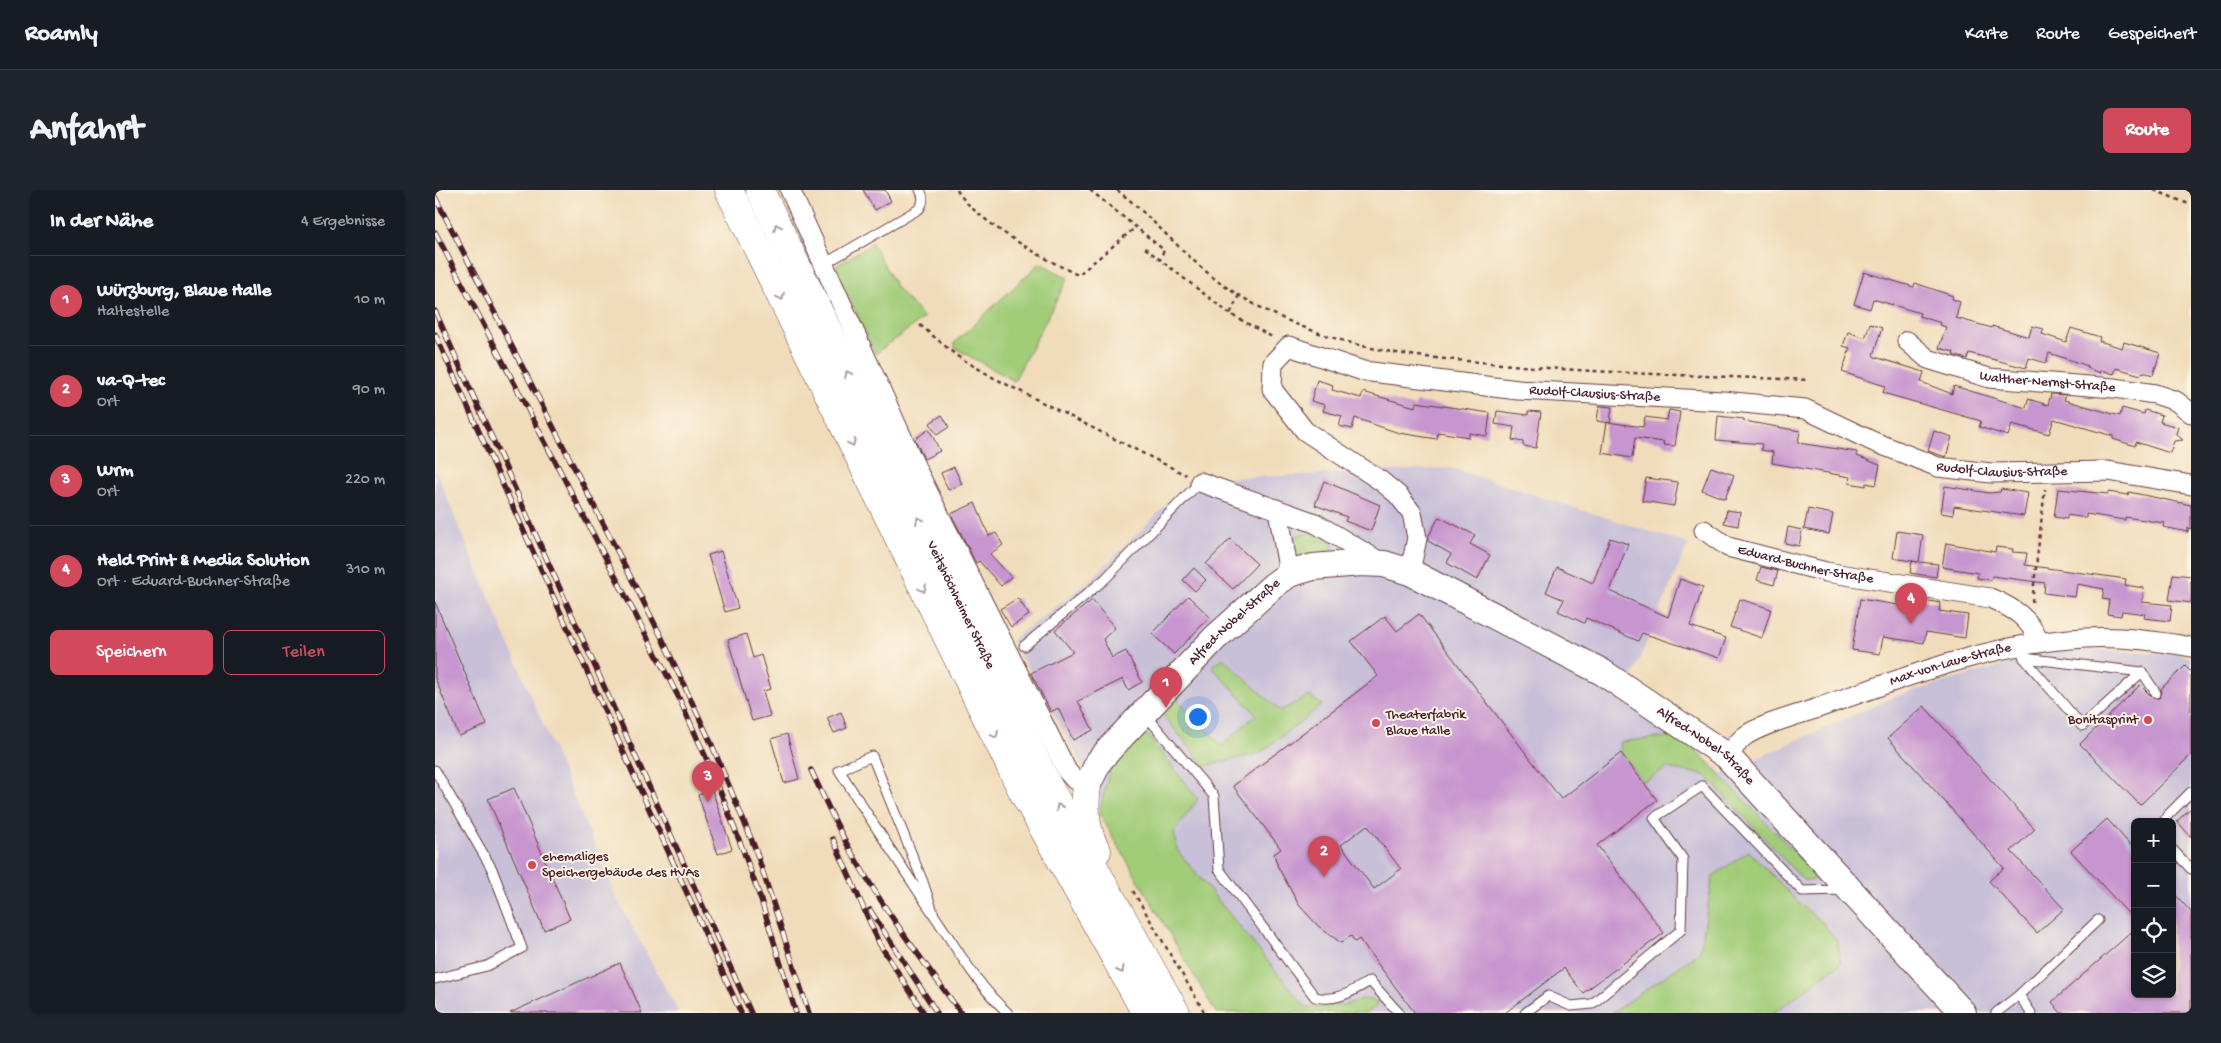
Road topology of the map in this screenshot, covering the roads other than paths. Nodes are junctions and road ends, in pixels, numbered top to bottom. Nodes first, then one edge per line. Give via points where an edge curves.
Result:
1 (729, 190) edge
2 (760, 190) edge
3 (790, 190) edge
4 (920, 190) edge
5 (824, 264) junction
6 (1907, 341) dead end
7 (2191, 413) edge
8 (1200, 482) joint
9 (2191, 485) edge
10 (1278, 510) junction
11 (1704, 530) dead end
12 (1383, 564) junction
13 (1410, 572) junction
14 (1289, 574) junction
15 (2039, 643) junction
16 (1024, 646) dead end
17 (2191, 647) edge
18 (2022, 652) junction
19 (2143, 672) junction
20 (2156, 693) dead end
21 (1144, 713) junction
22 (1727, 756) junction
23 (435, 770) edge
24 (1087, 786) junction
25 (2191, 792) edge
26 (2166, 818) edge
27 (2176, 853) edge
28 (2191, 869) edge
29 (1851, 890) junction
30 (934, 915) junction
31 (1107, 919) junction
32 (2098, 920) dead end
33 (435, 979) edge
34 (2019, 995) junction
35 (1008, 1013) edge
36 (1146, 1013) edge
37 (1176, 1013) edge
38 (1399, 1013) edge
39 (1525, 1013) edge
40 (1963, 1013) edge
41 (1996, 1013) edge
42 (2031, 1013) edge

1 -> 31 highway, Veitshöchheimer Straße via 1023,792 1074,884
31 -> 2 highway, Veitshöchheimer Straße via 1048,786
3 - 5 street, Veitshöchheimer Straße
4 - 5 lane via 923,203 919,209
5 - 24 street, Veitshöchheimer Straße via 917,470 1067,771
6 - 7 street, Walther-Nernst-Straße via 1928,359 1989,378 2155,394 2176,401
8 - 10 street, Alfred-Nobel-Straße
8 - 16 lane via 1105,579
9 - 13 street, Rudolf-Clausius-Straße via 2108,471 1991,473 1938,467 1805,409 1713,400 1517,390 1363,371 1289,346 1273,363 1272,389 1305,430 1398,494 1413,513 1417,538
10 - 12 street, Alfred-Nobel-Straße via 1315,523
10 - 14 street, Alfred-Nobel-Straße
11 - 15 street, Eduard-Buchner-Straße via 1728,547 1826,572 1990,598 2010,606 2027,621
12 - 13 street, Alfred-Nobel-Straße
12 - 14 street, Alfred-Nobel-Straße via 1361,562 1313,567
13 - 22 street, Alfred-Nobel-Straße via 1602,672
14 - 21 street, Alfred-Nobel-Straße via 1215,638
15 - 17 street, Max-von-Laue-Straße via 2086,637 2152,640
15 - 18 street, Max-von-Laue-Straße
18 - 19 lane
18 - 19 lane via 2082,726
18 - 22 street, Max-von-Laue-Straße via 1980,655 1771,724 1745,736
19 - 20 lane
21 - 24 street, Alfred-Nobel-Straße via 1099,761
21 - 38 lane via 1214,796 1219,869 1315,997 1343,997 1370,981
22 - 29 street, Alfred-Nobel-Straße
23 - 33 lane via 492,869 522,948 487,966
24 - 31 highway via 1085,808 1094,846 1121,893
25 - 26 lane
27 - 28 lane
29 - 39 lane via 1802,891 1703,786 1654,818 1683,859 1681,930 1592,1004 1571,1006 1548,996
29 - 40 street, Alfred-Nobel-Straße
30 - 30 lane via 882,839 839,770 872,756
30 - 35 lane via 962,959
31 -> 36 highway, Veitshöchheimer Straße
31 - 37 highway, Veitshöchheimer Straße via 1151,944
32 - 34 lane
34 - 41 lane
34 - 42 lane

